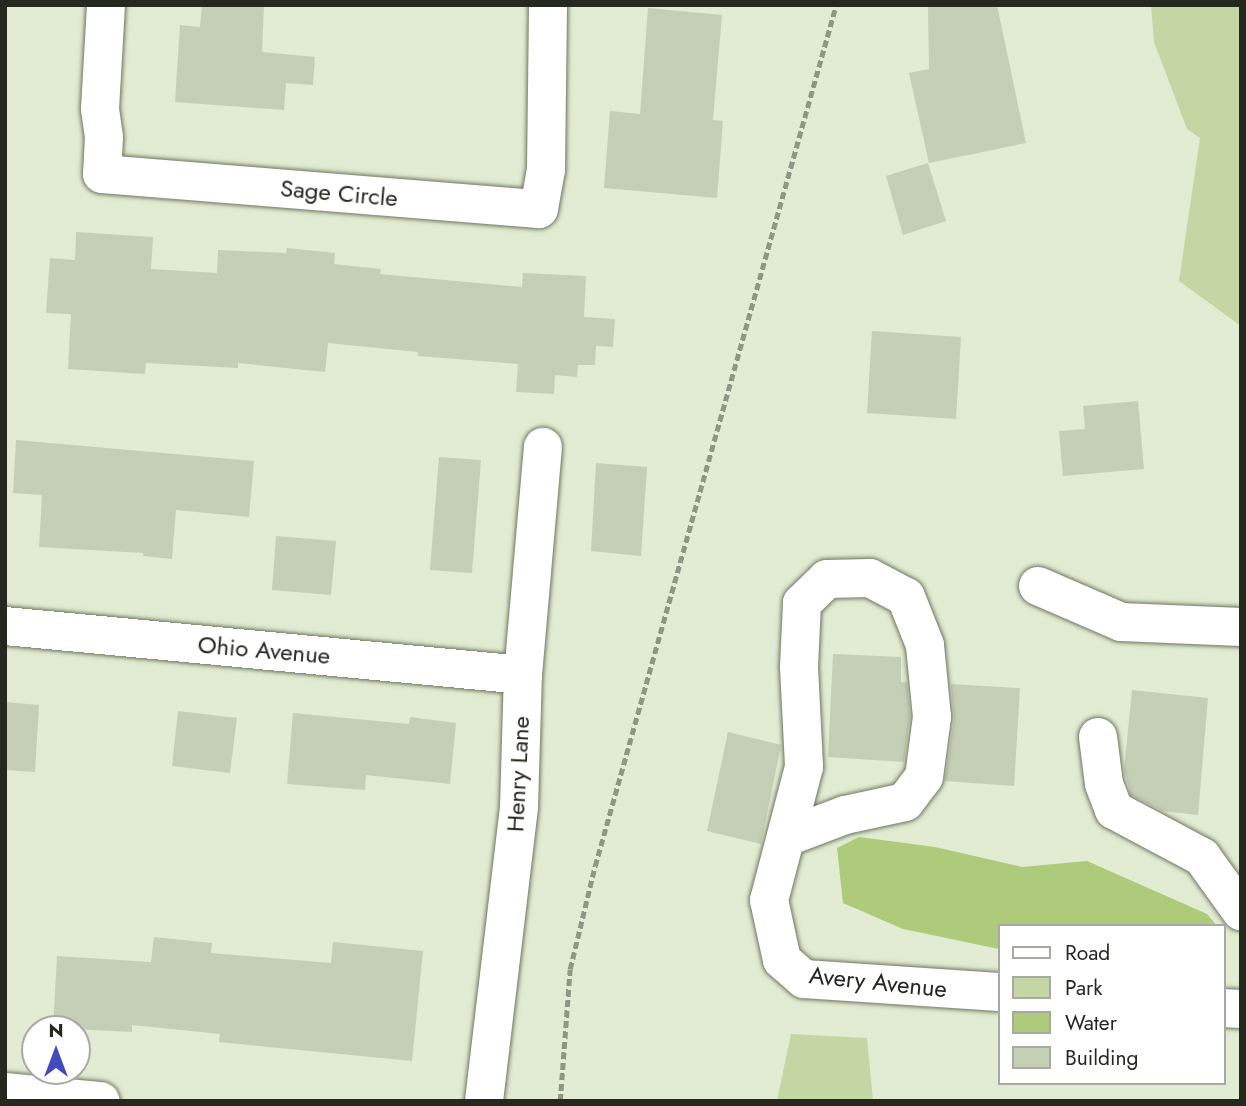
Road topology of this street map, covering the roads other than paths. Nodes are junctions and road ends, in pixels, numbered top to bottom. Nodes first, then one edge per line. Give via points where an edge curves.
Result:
1 (106, 5) edge
2 (548, 5) edge
3 (543, 447) dead end
4 (1038, 586) dead end
5 (5, 626) edge
6 (1241, 627) edge
7 (523, 675) junction
8 (1098, 737) dead end
9 (787, 838) junction
10 (1241, 911) edge
11 (998, 992) edge
12 (5, 1092) edge
13 (101, 1101) edge
14 (484, 1101) edge

1 - 2 street, Sage Circle via 100,109 102,174 539,209 546,170
3 - 7 street, Henry Lane
4 - 6 street via 1121,622
5 - 7 street, Ohio Avenue
7 - 14 street, Henry Lane via 519,807
8 - 10 street via 1104,784 1114,810 1202,857
9 - 9 street via 804,767 799,667 803,603 827,579 870,578 906,597 925,645 932,717 924,778 905,802 845,815
9 - 11 street, Avery Avenue via 769,900 782,960 804,979
12 - 13 street

